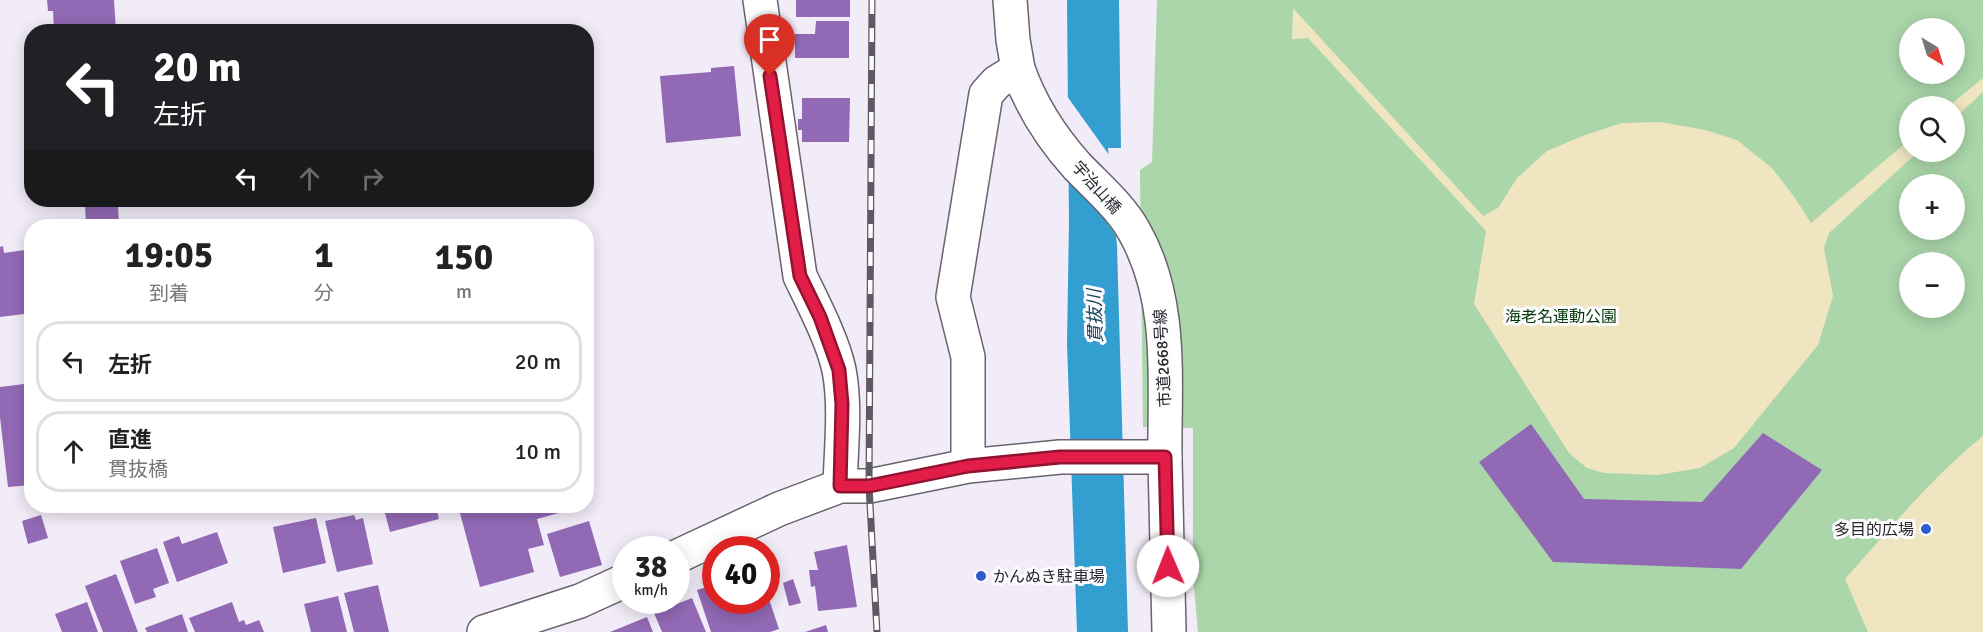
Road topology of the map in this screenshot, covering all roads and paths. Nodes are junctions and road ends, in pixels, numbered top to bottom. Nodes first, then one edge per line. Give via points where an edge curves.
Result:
1 (760, 0) edge
2 (1010, 0) edge
3 (1018, 69) junction
4 (1149, 261) joint
5 (1150, 457) junction
6 (968, 466) junction
7 (840, 486) junction
8 (690, 550) edge
9 (612, 587) edge
10 (488, 631) edge
11 (1169, 632) edge

1 - 7 street via 800,276 839,370
2 - 3 street, 宇治山橋
3 - 4 street, 宇治山橋 via 1026,91 1055,140 1121,212
3 - 6 street via 986,94 953,297 968,357
4 - 5 street, 市道2668号線 via 1165,340
5 - 6 street via 1054,458
5 - 11 street, 市道2668号線
6 - 7 street via 869,486
7 - 8 street
9 - 10 street via 580,602

